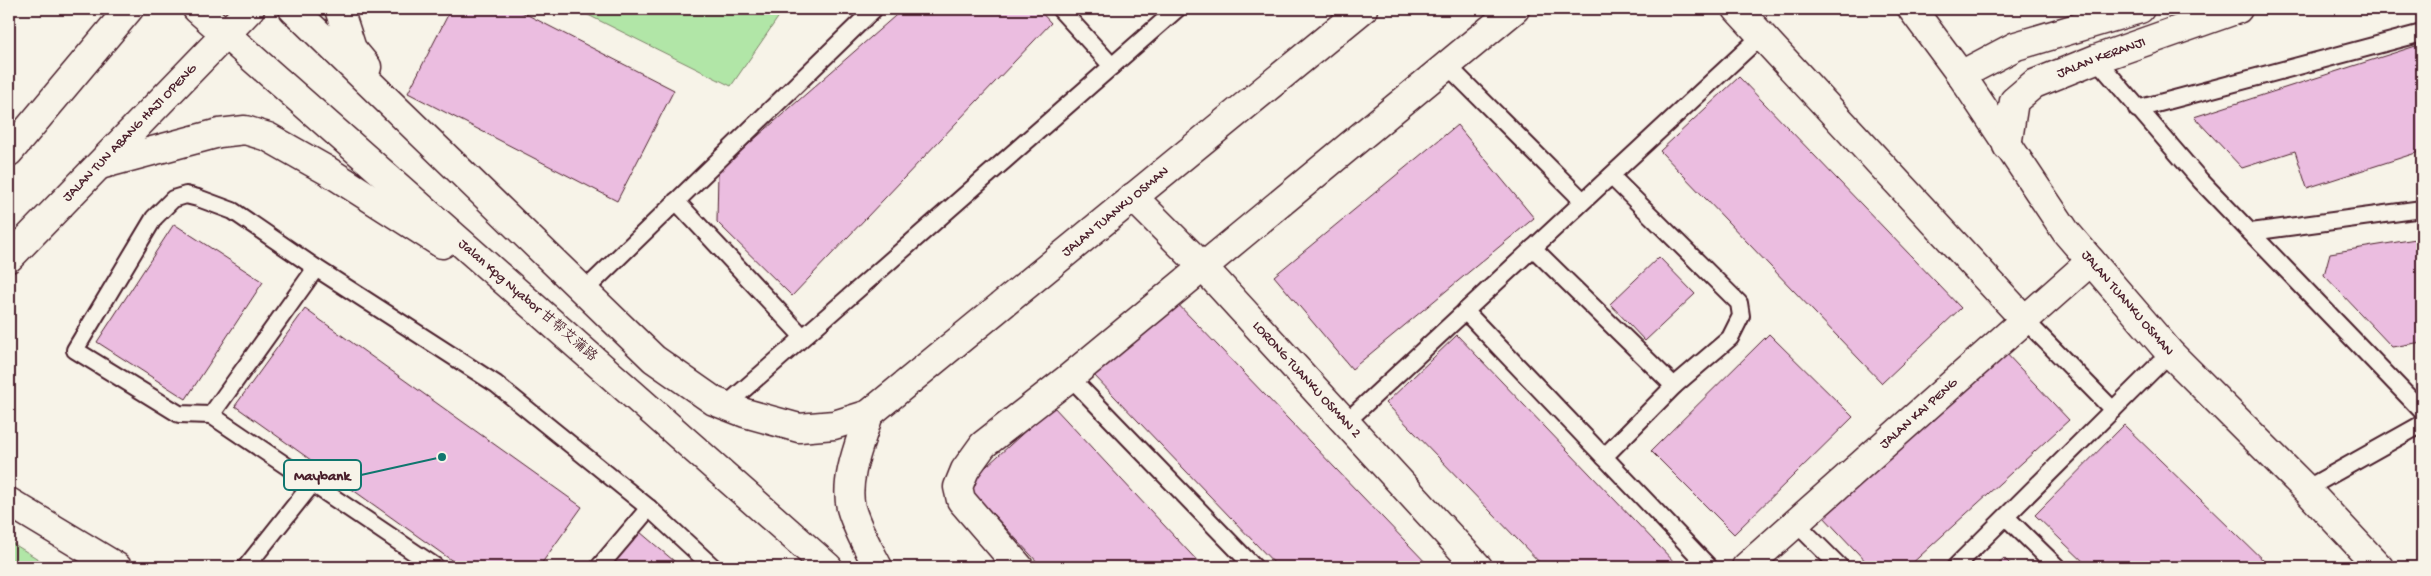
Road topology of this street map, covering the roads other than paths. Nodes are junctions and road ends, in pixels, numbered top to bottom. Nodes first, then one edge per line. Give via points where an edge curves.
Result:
1 (129, 9) edge
2 (197, 9) edge
3 (250, 9) edge
4 (293, 9) edge
5 (339, 9) edge
6 (874, 9) edge
7 (1060, 9) edge
8 (1177, 9) edge
9 (1515, 9) edge
10 (1736, 9) edge
11 (1912, 9) edge
12 (2140, 9) edge
13 (2238, 9) edge
14 (1355, 12) edge
15 (2422, 33) edge
16 (226, 35) junction
17 (1761, 36) junction
18 (2096, 59) junction
19 (1112, 66) junction
20 (1448, 66) junction
21 (1961, 75) junction
22 (2137, 109) junction
23 (425, 137) junction
24 (2007, 146) junction
25 (9, 152) edge
26 (100, 165) junction
27 (1611, 176) junction
28 (1133, 197) junction
29 (676, 201) junction
30 (1583, 201) junction
31 (2422, 209) edge
32 (2251, 232) junction
33 (1533, 248) junction
34 (9, 258) edge
35 (2091, 261) junction
36 (1203, 267) junction
37 (316, 268) junction
38 (584, 291) junction
39 (517, 292) junction
40 (1465, 311) junction
41 (2024, 320) junction
42 (804, 337) junction
43 (2170, 353) junction
44 (1070, 377) junction
45 (1674, 386) junction
46 (725, 406) junction
47 (2113, 410) junction
48 (2422, 411) edge
49 (869, 414) junction
50 (211, 415) junction
51 (1345, 422) junction
52 (2422, 424) edge
53 (1604, 457) junction
54 (312, 484) junction
55 (2306, 489) junction
56 (9, 502) edge
57 (649, 508) junction
58 (2006, 516) junction
59 (1796, 523) junction
60 (819, 563) edge
61 (117, 567) edge
62 (246, 567) edge
63 (436, 567) edge
64 (599, 567) edge
65 (713, 567) edge
66 (878, 567) edge
67 (1019, 567) edge
68 (1254, 567) edge
69 (1478, 567) edge
70 (1709, 567) edge
71 (1746, 567) edge
72 (1840, 567) edge
73 (1955, 567) edge
74 (2057, 567) edge
75 (2379, 567) edge

1 - 25 street
2 - 16 street, Jalan Kpg Nyabor 甘帮艾蒲路
3 - 16 street, JALAN TUN ABANG HAJI OPENG
4 - 23 street
5 - 23 street via 352,49
6 - 29 lane
7 - 19 lane
8 - 19 lane
9 - 20 street
10 - 17 street
11 - 21 street, JALAN TUANKU OSMAN
12 - 21 street via 2016,46
13 - 18 street, JALAN KERANJI
14 - 28 street, JALAN TUANKU OSMAN
15 - 22 lane
16 - 26 street, JALAN TUN ABANG HAJI OPENG
16 - 39 street, Jalan Kpg Nyabor 甘帮艾蒲路
17 - 27 lane
17 - 41 street
18 - 22 lane
18 - 24 street, JALAN KERANJI via 2034,84 2014,101
19 - 42 lane
20 - 30 lane
20 - 36 street
21 - 24 street, JALAN TUANKU OSMAN
22 - 32 lane via 2200,181
23 - 38 street
24 - 35 street, JALAN TUANKU OSMAN via 2066,232
26 - 34 street, JALAN TUN ABANG HAJI OPENG
26 - 39 street via 219,134 245,130 268,137 328,171
27 - 30 lane
27 - 45 lane via 1739,303 1741,316 1730,338
28 - 36 street, LORONG TUANKU OSMAN 2
28 - 49 street, JALAN TUANKU OSMAN
29 - 38 lane
29 - 42 lane
30 - 33 lane
31 - 32 lane
32 - 48 lane
33 - 40 lane
33 - 45 lane
35 - 41 street, JALAN KAI PENG
35 - 43 street, JALAN TUANKU OSMAN
36 - 44 street
36 - 51 street, LORONG TUANKU OSMAN 2
37 - 50 lane
37 - 50 lane via 234,210 198,198 186,195 173,199 154,218 75,350 179,414
37 - 57 lane via 496,384
38 - 46 street via 654,359
39 - 60 street, Jalan Kpg Nyabor 甘帮艾蒲路
40 - 51 lane
40 - 53 lane
41 - 47 lane
41 - 59 street, JALAN KAI PENG
42 - 46 lane
43 - 47 lane
43 - 55 street, JALAN TUANKU OSMAN
44 - 67 street via 983,445 965,470 958,487 961,500
44 - 68 lane
45 - 53 lane
46 - 49 street via 799,428 834,425
47 - 58 lane
49 - 66 street via 854,464 851,506 862,539
50 - 54 lane
51 - 69 street, LORONG TUANKU OSMAN 2
52 - 55 lane
53 - 70 lane
54 - 62 lane
54 - 63 lane
55 - 75 street, JALAN TUANKU OSMAN
56 - 61 street
57 - 64 lane
57 - 65 lane
58 - 73 lane
58 - 74 lane
59 - 71 street, JALAN KAI PENG
59 - 72 lane

